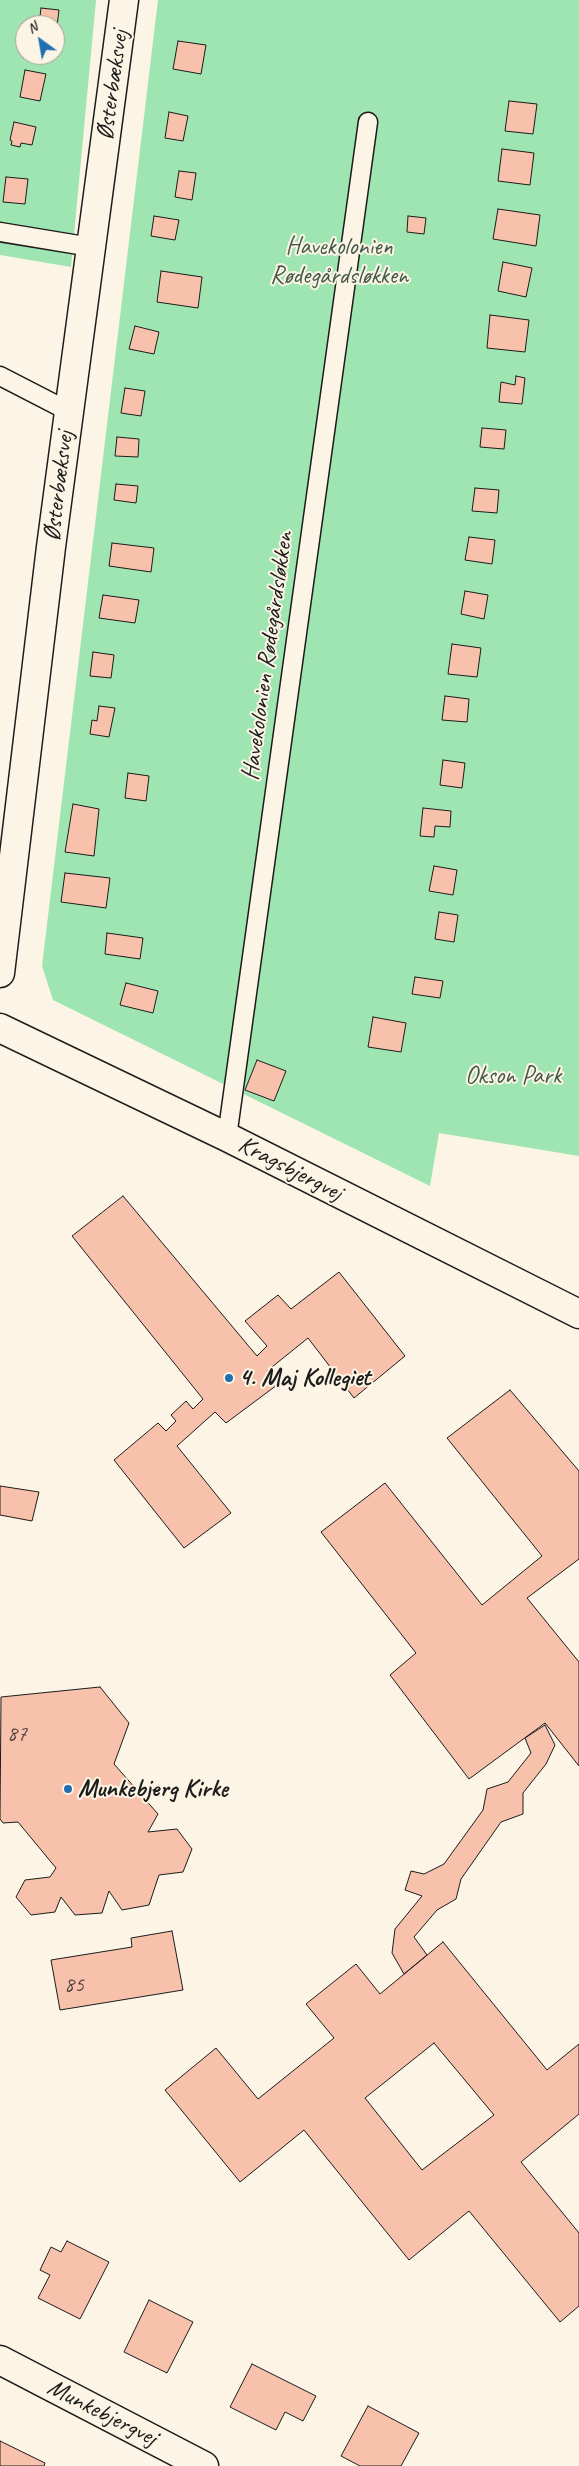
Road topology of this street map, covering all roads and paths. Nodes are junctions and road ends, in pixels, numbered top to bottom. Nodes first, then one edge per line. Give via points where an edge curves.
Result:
1 (124, 0) edge
2 (368, 122) dead end
3 (0, 232) edge
4 (91, 247) junction
5 (0, 376) edge
6 (68, 411) junction
7 (0, 973) edge
8 (0, 1028) edge
9 (226, 1137) junction
10 (579, 1314) edge
11 (0, 2360) edge
12 (204, 2466) edge

1 - 4 street, Østerbæksvej
2 - 9 lane, Havekolonien Rødegårdsløkken
3 - 4 lane
4 - 6 street, Østerbæksvej
5 - 6 lane
6 - 7 street, Østerbæksvej
8 - 9 street, Kragsbjergvej
9 - 10 street, Kragsbjergvej
11 - 12 street, Munkebjergvej

